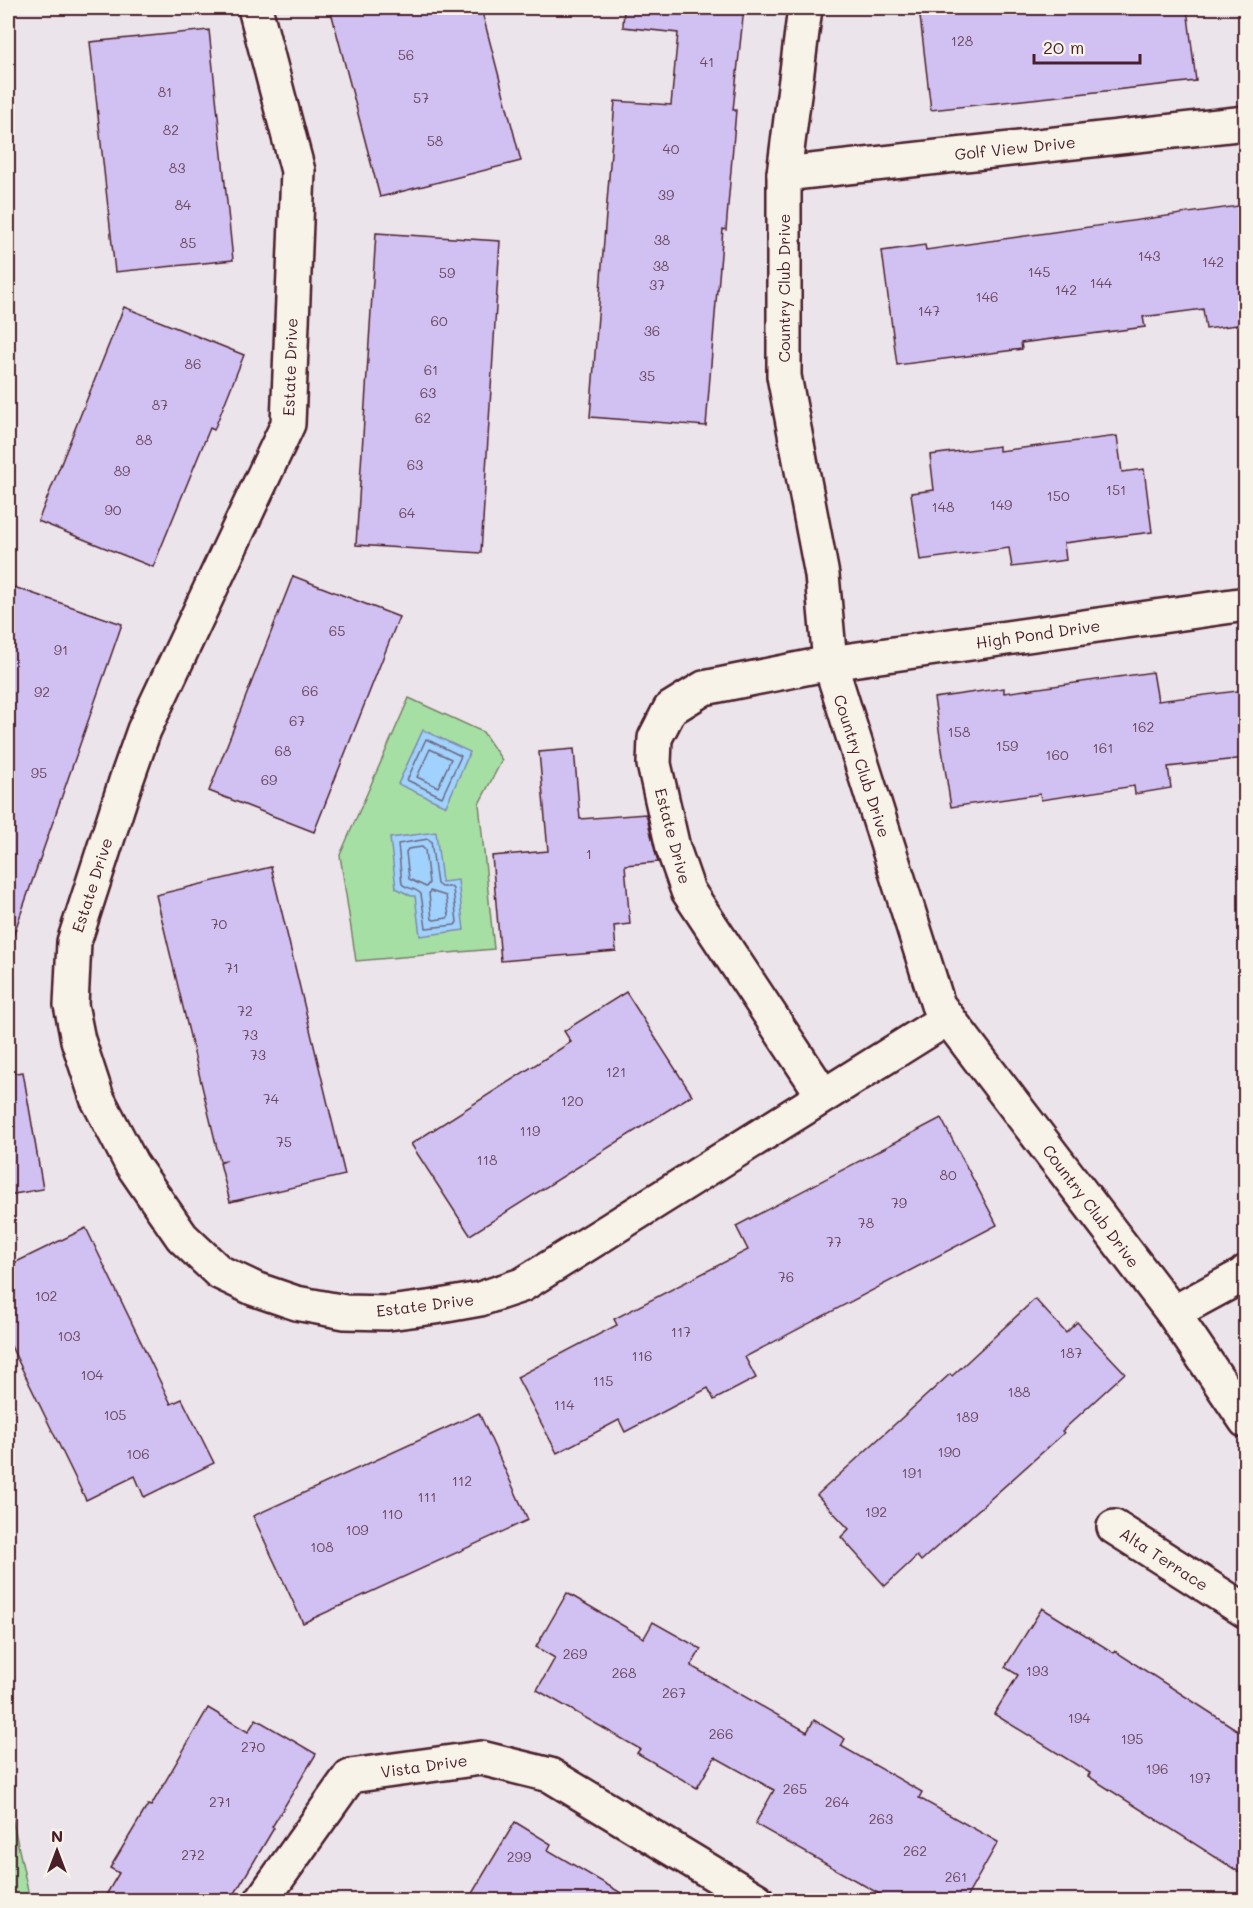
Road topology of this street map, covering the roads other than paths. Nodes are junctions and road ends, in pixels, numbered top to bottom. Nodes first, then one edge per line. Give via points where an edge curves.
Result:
1 (255, 8) edge
2 (805, 8) edge
3 (1245, 123) edge
4 (784, 174) junction
5 (1245, 604) edge
6 (830, 663) junction
7 (948, 1018) junction
8 (823, 1095) junction
9 (1245, 1272) edge
10 (1173, 1313) junction
11 (1245, 1420) edge
12 (1114, 1527) dead end
13 (1245, 1611) edge
14 (262, 1900) edge
15 (757, 1900) edge

1 - 8 street, Estate Drive via 298,171 288,424 144,730 74,942 71,1005 78,1040 97,1098 130,1163 182,1237 219,1272 296,1303 345,1312 388,1313 480,1299 522,1285
2 - 4 street, Country Club Drive
3 - 4 street, Golf View Drive
4 - 6 street, Country Club Drive via 784,376 822,575
5 - 6 street, High Pond Drive
6 - 7 street, Country Club Drive via 938,1005
6 - 8 street, Estate Drive via 704,688 670,709 655,738 654,764 688,891
7 - 8 street, Estate Drive
7 - 10 street, Country Club Drive
9 - 10 street
10 - 11 street, Country Club Drive
12 - 13 street, Alta Terrace
14 - 15 street, Vista Drive via 350,1776 481,1758 550,1775

